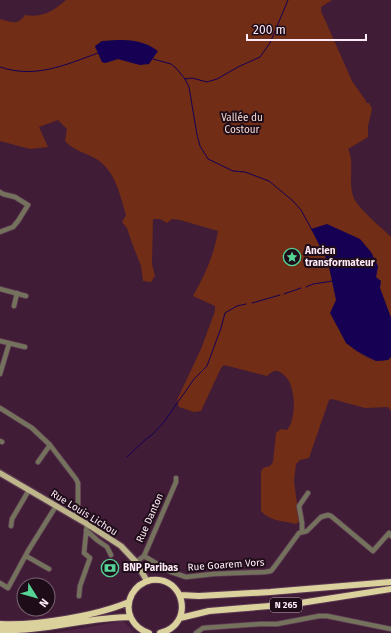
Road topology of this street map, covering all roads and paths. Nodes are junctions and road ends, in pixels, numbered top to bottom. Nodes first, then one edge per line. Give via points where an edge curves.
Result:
1 (0, 192) edge
2 (0, 232) edge
3 (0, 289) edge
4 (17, 294) junction
5 (26, 296) dead end
6 (14, 306) dead end
7 (0, 341) edge
8 (9, 344) junction
9 (24, 347) dead end
10 (0, 374) edge
11 (0, 408) edge
12 (50, 446) junction
13 (38, 462) dead end
14 (0, 472) edge
15 (176, 478) dead end
16 (29, 490) junction
17 (308, 493) dead end
18 (56, 506) junction
19 (74, 517) junction
20 (87, 524) junction
21 (11, 526) dead end
22 (86, 530) junction
23 (302, 532) junction
24 (390, 533) edge
25 (111, 555) dead end
26 (26, 556) junction
27 (144, 556) junction
28 (136, 562) junction
29 (49, 569) dead end
30 (148, 581) junction
31 (391, 582) edge
32 (0, 583) edge
33 (391, 589) edge
34 (180, 595) junction
35 (79, 596) dead end
36 (129, 602) junction
37 (130, 617) junction
38 (180, 618) junction
39 (0, 624) edge
40 (391, 629) edge
41 (0, 630) edge
42 (173, 631) edge
43 (145, 632) edge
44 (160, 633) edge
45 (196, 633) edge

1 - 2 street via 28,205 13,227
3 - 4 street
4 - 5 street
4 - 6 street
7 - 8 street
8 - 9 street
8 - 10 street
11 - 12 street via 32,428
12 - 13 street
12 - 19 street via 78,483 78,511
14 - 16 main road, Rue Louis Lichou
15 - 27 street, Rue Danton
16 - 18 main road, Rue Louis Lichou
16 - 21 street via 12,519
17 - 23 street via 299,506
18 - 19 main road, Rue Louis Lichou
18 - 26 street
19 - 20 main road, Rue Louis Lichou
20 - 22 street
20 - 28 main road, Rue Louis Lichou via 121,546
22 - 25 street via 107,547
22 - 35 street via 84,553 90,558
23 - 24 street, Rue Goarem Vors via 307,531 321,517 328,515 372,551
23 - 27 street, Rue Goarem Vors via 275,566 265,572 186,577 171,572
26 - 29 street
26 - 32 street via 8,588
27 - 28 street, Rue Danton
28 - 30 main road, Rue Louis Lichou
30 - 34 highway via 163,581 170,584
30 - 36 highway via 135,589
31 - 34 highway, N 265 via 270,592
33 - 38 highway, N 265 via 294,604 209,611
34 - 38 highway
36 - 37 highway
36 - 39 highway via 72,617
37 - 41 highway
37 - 43 highway via 138,628
38 - 42 highway
40 - 45 street via 319,616 276,624 203,628
42 - 44 highway

